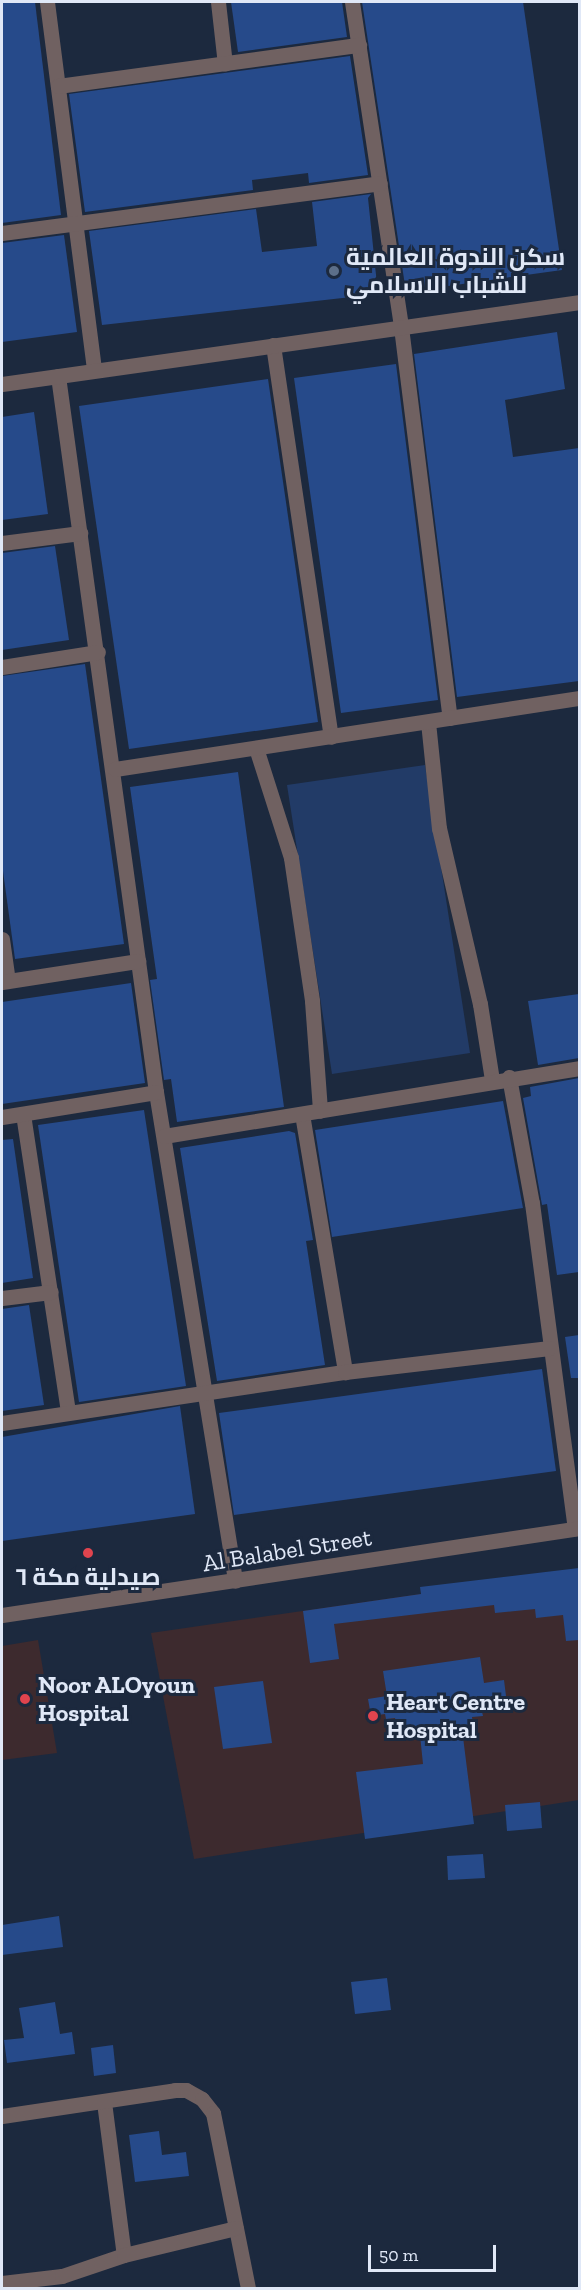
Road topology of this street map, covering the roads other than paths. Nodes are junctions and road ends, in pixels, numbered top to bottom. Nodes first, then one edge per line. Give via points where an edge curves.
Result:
1 (47, 2) edge
2 (218, 2) edge
3 (352, 2) edge
4 (359, 45) junction
5 (225, 64) junction
6 (58, 86) junction
7 (380, 183) junction
8 (76, 225) junction
9 (2, 233) edge
10 (579, 302) edge
11 (401, 327) junction
12 (273, 345) junction
13 (94, 370) junction
14 (58, 376) junction
15 (2, 384) edge
16 (80, 533) junction
17 (2, 543) edge
18 (98, 652) junction
19 (2, 667) edge
20 (579, 698) edge
21 (450, 718) junction
22 (428, 722) junction
23 (331, 736) junction
24 (256, 748) junction
25 (115, 769) junction
26 (2, 939) edge
27 (138, 961) junction
28 (5, 981) edge
29 (579, 1068) edge
30 (509, 1077) junction
31 (492, 1080) junction
32 (156, 1092) junction
33 (320, 1111) junction
34 (23, 1114) junction
35 (302, 1114) junction
36 (2, 1117) edge
37 (164, 1136) junction
38 (51, 1292) junction
39 (2, 1298) edge
40 (550, 1348) junction
41 (345, 1372) junction
42 (202, 1395) junction
43 (68, 1412) junction
44 (2, 1423) edge
45 (577, 1528) edge
46 (235, 1581) junction
47 (2, 1615) edge
48 (104, 2102) junction
49 (2, 2116) edge
50 (236, 2228) junction
51 (124, 2255) junction
52 (2, 2283) edge
53 (63, 2283) edge
54 (248, 2289) edge

1 - 6 street
2 - 5 street
3 - 4 street
4 - 5 street
4 - 7 street
5 - 6 street
6 - 8 street
7 - 8 street
7 - 11 street
8 - 9 street
8 - 13 street
10 - 11 street
11 - 12 street
11 - 21 street
12 - 13 street
12 - 23 street
13 - 14 street
14 - 15 street
14 - 16 street
16 - 17 street
16 - 18 street
18 - 19 street
18 - 25 street
20 - 21 street
21 - 22 street
22 - 23 street
22 - 31 street via 439,828 480,1004
23 - 24 street
24 - 25 street
24 - 33 street via 291,858 312,1001
25 - 27 street
26 - 28 street
27 - 28 street
27 - 32 street
29 - 30 street
30 - 31 street
30 - 40 street via 532,1203
31 - 33 street
32 - 34 street
32 - 37 street
33 - 35 street
34 - 36 street
34 - 38 street
35 - 37 street
35 - 41 street
37 - 42 street
38 - 39 street
38 - 43 street
40 - 41 street
40 - 45 street
41 - 42 street
42 - 43 street
42 - 46 street
43 - 44 street
45 - 46 street, Al Balabel Street
46 - 47 street, Al Balabel Street
48 - 49 street
48 - 50 street via 175,2090 186,2090 202,2099 213,2114
48 - 51 street
50 - 51 street
50 - 54 street
51 - 53 street
52 - 53 street

